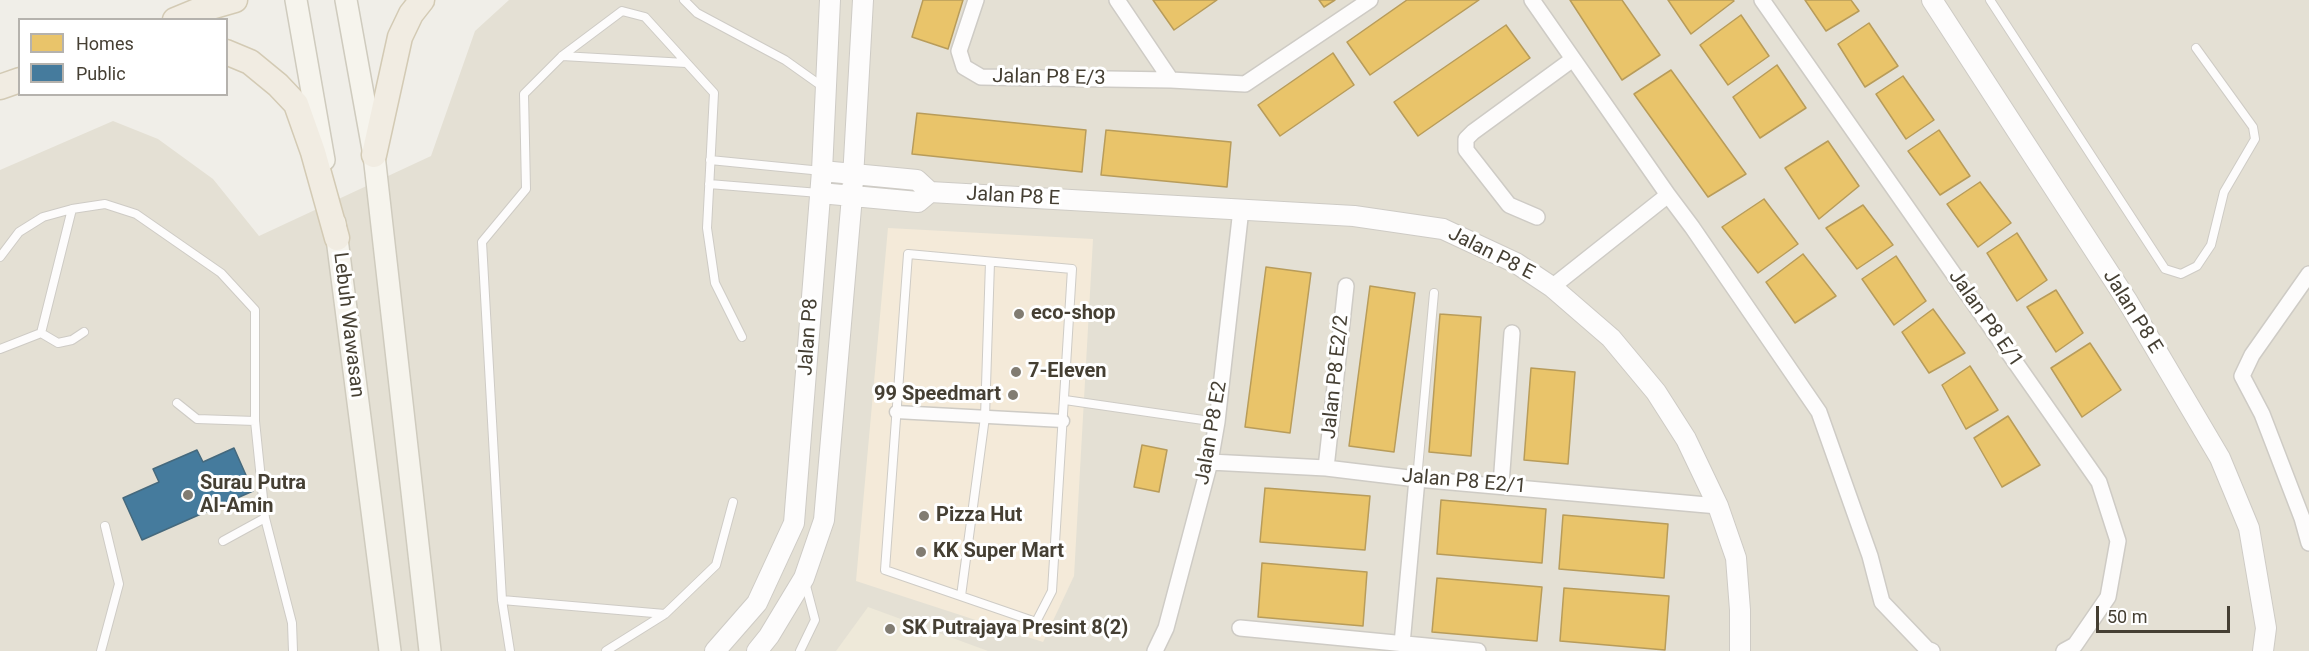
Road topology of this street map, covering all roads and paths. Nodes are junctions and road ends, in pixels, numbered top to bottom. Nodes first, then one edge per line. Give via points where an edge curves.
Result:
1 (235, 0) edge
2 (296, 0) edge
3 (346, 0) edge
4 (422, 0) edge
5 (684, 0) edge
6 (830, 0) edge
7 (863, 0) edge
8 (976, 0) edge
9 (1117, 0) edge
10 (1370, 0) edge
11 (1532, 0) edge
12 (1762, 0) edge
13 (1932, 0) edge
14 (1990, 0) edge
15 (181, 18) edge
16 (2196, 48) dead end
17 (228, 53) edge
18 (562, 56) junction
19 (1574, 59) junction
20 (686, 63) junction
21 (1170, 80) junction
22 (18, 81) edge
23 (0, 87) edge
24 (827, 90) junction
25 (374, 154) junction
26 (711, 160) junction
27 (822, 171) junction
28 (853, 174) junction
29 (709, 184) junction
30 (930, 192) junction
31 (820, 193) junction
32 (1668, 195) junction
33 (852, 196) junction
34 (72, 209) junction
35 (1241, 209) junction
36 (1537, 217) dead end
37 (337, 238) junction
38 (0, 257) edge
39 (990, 262) junction
40 (2309, 274) edge
41 (1346, 286) dead end
42 (1552, 286) junction
43 (1434, 293) dead end
44 (84, 332) dead end
45 (41, 333) junction
46 (1512, 333) dead end
47 (742, 337) dead end
48 (0, 349) edge
49 (1065, 400) junction
50 (177, 403) dead end
51 (896, 412) junction
52 (985, 417) junction
53 (255, 421) junction
54 (1063, 421) junction
55 (1217, 422) junction
56 (1210, 462) junction
57 (1326, 468) junction
58 (1416, 479) junction
59 (1501, 485) junction
60 (733, 502) dead end
61 (1718, 506) junction
62 (265, 518) junction
63 (105, 526) dead end
64 (223, 541) dead end
65 (2309, 543) edge
66 (804, 578) junction
67 (961, 596) junction
68 (502, 600) junction
69 (665, 614) junction
70 (1240, 628) dead end
71 (1402, 644) junction
72 (101, 651) edge
73 (293, 651) edge
74 (390, 651) edge
75 (430, 651) edge
76 (510, 651) edge
77 (606, 651) edge
78 (715, 651) edge
79 (757, 651) edge
80 (800, 651) edge
81 (1155, 651) edge
82 (1478, 651) edge
83 (1740, 651) edge
84 (1932, 651) edge
85 (2064, 651) edge
86 (2263, 651) edge

1 - 15 main road
2 - 37 main road, Lebuh Wawasan
3 - 25 main road
4 - 25 main road via 400,37
5 - 24 lane via 698,13 785,60
6 - 24 street, Jalan P8
7 - 28 street, Jalan P8
8 - 21 street, Jalan P8 E/3 via 959,51 964,67 981,77
9 - 21 street
10 - 21 street, Jalan P8 E/3 via 1245,84
11 - 19 street
12 - 85 street, Jalan P8 E/1 via 2098,482 2118,541 2109,597 2075,645
13 - 86 street, Jalan P8 E via 2128,302 2220,458 2248,528 2266,628
14 - 16 lane via 2165,269 2181,274 2197,266 2211,245 2224,192 2255,139 2253,127
17 - 37 main road via 250,62 296,104
18 - 20 lane
18 - 20 lane via 622,11 645,16
18 - 68 lane via 524,94 526,189 482,242
19 - 32 street
19 - 36 street via 1466,139 1466,150 1509,206
20 - 26 lane via 714,93
22 - 23 main road
24 - 27 street, Jalan P8
25 - 75 main road
26 - 27 lane
26 - 29 lane
27 - 28 street
27 - 31 street, Jalan P8
28 - 30 street via 916,180
28 - 33 street, Jalan P8
29 - 31 lane
29 - 47 lane via 706,228 715,283
30 - 33 street via 918,202
30 - 35 street, Jalan P8 E
31 - 33 street
31 - 78 street, Jalan P8 via 794,523 757,603
32 - 42 street
32 - 84 street via 1819,412 1870,556 1882,602
33 - 66 street, Jalan P8 via 824,520
34 - 38 lane via 43,217 19,232
34 - 45 lane
34 - 53 lane via 105,204 136,214 221,273 255,310
35 - 42 street, Jalan P8 E via 1354,216 1443,229 1516,263
35 - 55 street, Jalan P8 E2
37 - 74 main road, Lebuh Wawasan
39 - 49 lane via 1072,269
39 - 51 lane via 908,255
39 - 52 lane
40 - 65 street via 2242,376 2262,414
41 - 57 street, Jalan P8 E2/2
42 - 61 street, Jalan P8 E via 1611,338 1656,392 1686,439
43 - 58 lane
44 - 45 lane via 58,343
45 - 48 lane
46 - 59 street
49 - 54 lane
49 - 55 lane
50 - 53 lane via 197,418
51 - 52 street
51 - 67 lane via 885,570
52 - 54 street
52 - 67 lane
53 - 62 lane
54 - 67 lane via 1052,591 1036,622
55 - 56 street, Jalan P8 E2
56 - 57 street, Jalan P8 E2/1
56 - 81 street, Jalan P8 E2 via 1166,628
57 - 58 street, Jalan P8 E2/1
58 - 59 street, Jalan P8 E2/1
58 - 71 street
59 - 61 street, Jalan P8 E2/1
60 - 69 lane via 716,565
61 - 83 street, Jalan P8 E via 1736,558
62 - 64 lane
62 - 73 lane via 292,623
63 - 72 lane via 119,584
66 - 79 street, Jalan P8
66 - 80 lane via 815,620
68 - 69 lane
68 - 76 lane
69 - 77 lane
70 - 71 street
71 - 82 street

